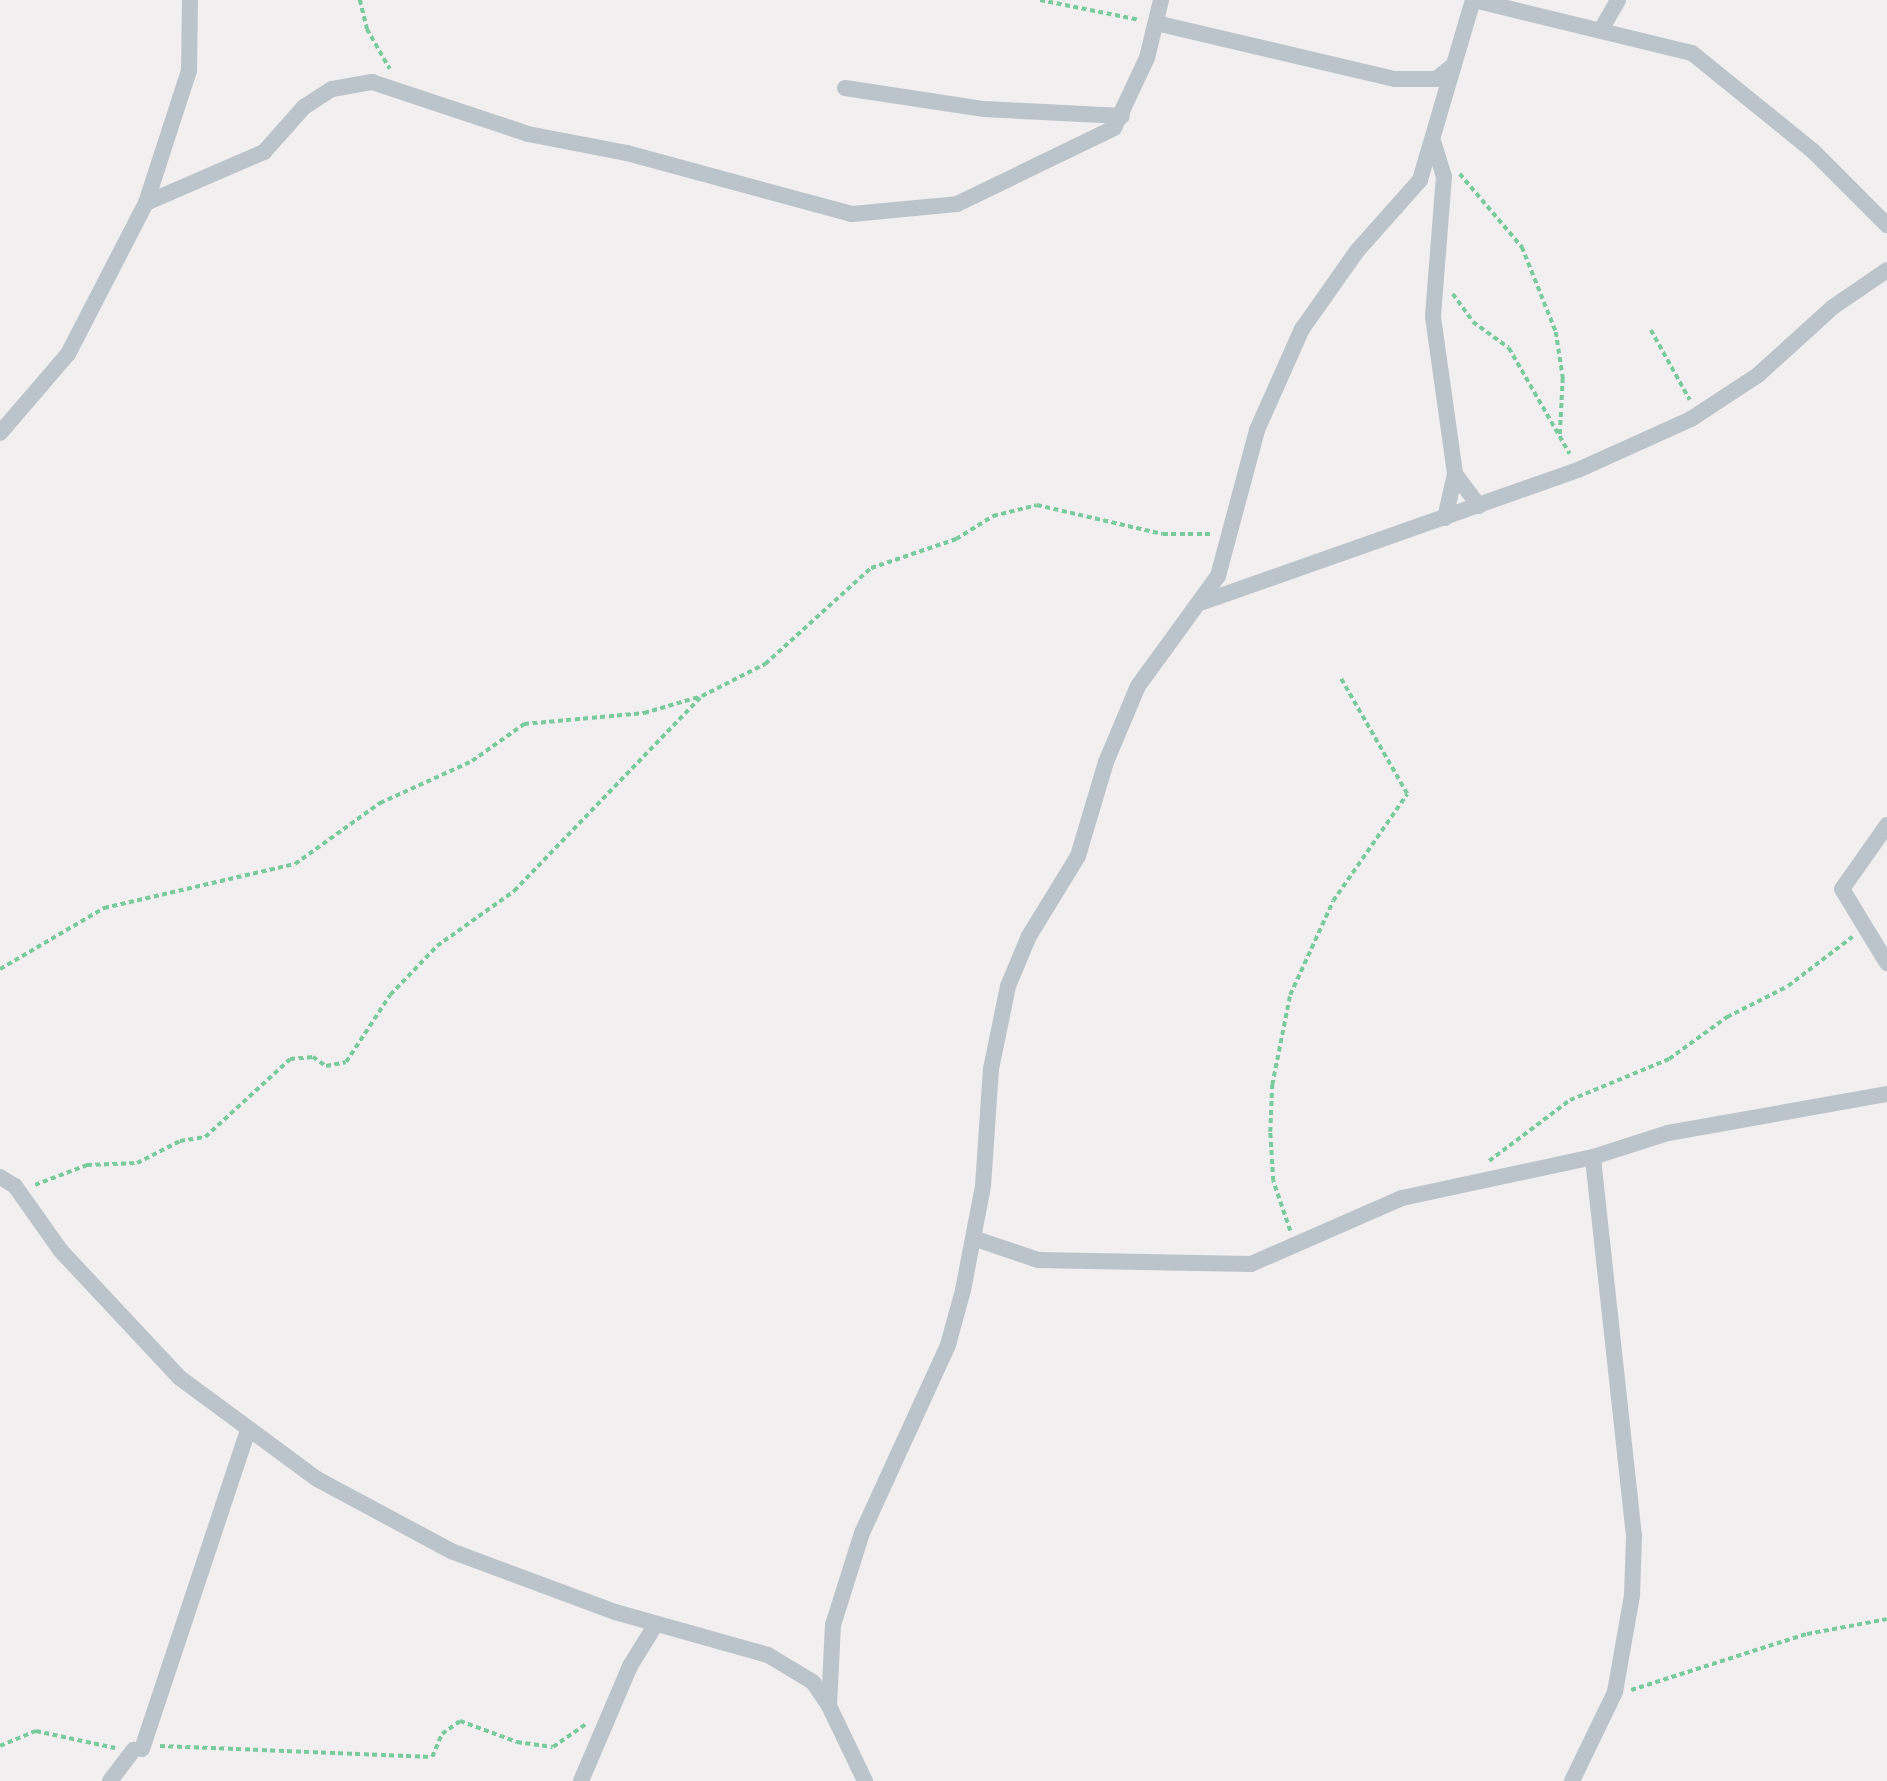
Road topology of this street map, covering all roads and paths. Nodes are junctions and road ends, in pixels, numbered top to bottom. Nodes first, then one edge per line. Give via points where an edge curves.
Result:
1 (190, 0) edge
2 (360, 0) edge
3 (1040, 0) edge
4 (1161, 0) edge
5 (1473, 0) edge
6 (1618, 0) edge
7 (1156, 23) junction
8 (1602, 28) junction
9 (1454, 65) junction
10 (845, 88) dead end
11 (414, 92) junction
12 (1122, 116) junction
13 (1434, 144) junction
14 (146, 203) junction
15 (1887, 225) edge
16 (1887, 270) edge
17 (1449, 286) dead end
18 (1651, 330) dead end
19 (1691, 419) junction
20 (0, 433) edge
21 (1560, 435) junction
22 (1578, 470) junction
23 (1455, 474) junction
24 (1479, 506) junction
25 (1446, 518) junction
26 (1234, 535) junction
27 (1203, 602) junction
28 (1341, 679) dead end
29 (702, 695) junction
30 (1887, 825) edge
31 (1863, 929) junction
32 (1887, 963) edge
33 (0, 969) edge
34 (1887, 1094) edge
35 (1593, 1157) junction
36 (0, 1177) edge
37 (1456, 1185) junction
38 (15, 1186) junction
39 (976, 1239) junction
40 (1295, 1246) junction
41 (247, 1433) junction
42 (1887, 1619) edge
43 (656, 1624) junction
44 (1615, 1692) junction
45 (829, 1706) junction
46 (607, 1719) junction
47 (0, 1746) edge
48 (137, 1750) junction
49 (110, 1781) edge
50 (581, 1781) edge
51 (865, 1781) edge
52 (1572, 1781) edge

1 - 14 street via 189,71
2 - 11 path via 376,47
3 - 7 path
4 - 7 street
5 - 8 street
5 - 9 street
6 - 8 street
7 - 9 street via 1395,79 1436,79
7 - 12 street
8 - 15 street via 1670,44 1711,64
9 - 13 street
10 - 12 street via 984,108
11 - 12 street via 528,134 627,153 852,214 957,204 1101,140
11 - 14 street via 372,82 332,89 304,107 264,152
13 - 21 path via 1522,247 1561,355
13 - 23 street via 1444,176 1433,317
13 - 26 street via 1420,180 1357,251 1296,340 1258,430
14 - 20 street via 68,354
16 - 19 street via 1833,306 1759,375
17 - 21 path via 1473,322 1510,349
18 - 19 path via 1687,390
19 - 22 street
21 - 22 path
22 - 24 street
23 - 24 street
23 - 25 street
24 - 25 street
25 - 27 street
26 - 27 street
26 - 29 path via 1163,534 1037,505 1014,509 932,549 871,568 765,664
27 - 39 street via 1138,686 1106,762 1078,856 1029,936 1008,986 991,1069
28 - 40 path via 1407,794 1333,901 1290,995 1272,1085 1270,1160
29 - 33 path via 645,713 524,724 472,761 380,803 295,864 104,908
29 - 38 path via 514,891 437,946 390,995 346,1062 326,1066 313,1057 290,1059 205,1137 180,1141 137,1163 87,1165 44,1185
30 - 31 street via 1842,885
31 - 32 street
31 - 37 path via 1788,986 1727,1017 1669,1059 1570,1100
34 - 35 street via 1668,1133
35 - 37 street
35 - 44 street via 1634,1536 1632,1596
36 - 38 street
37 - 40 street via 1373,1206
38 - 41 street via 120,1315
39 - 40 street via 1049,1260 1251,1264
39 - 45 street via 948,1345 862,1533 839,1604 828,1657
41 - 43 street via 372,1513 451,1551
41 - 48 street
42 - 44 path via 1807,1633
43 - 45 street via 768,1655 813,1682
43 - 46 street
44 - 52 street
45 - 51 street
46 - 48 path via 588,1723 553,1747 517,1742 460,1721 442,1734 432,1757
46 - 50 street
47 - 48 path via 36,1731
48 - 49 street

